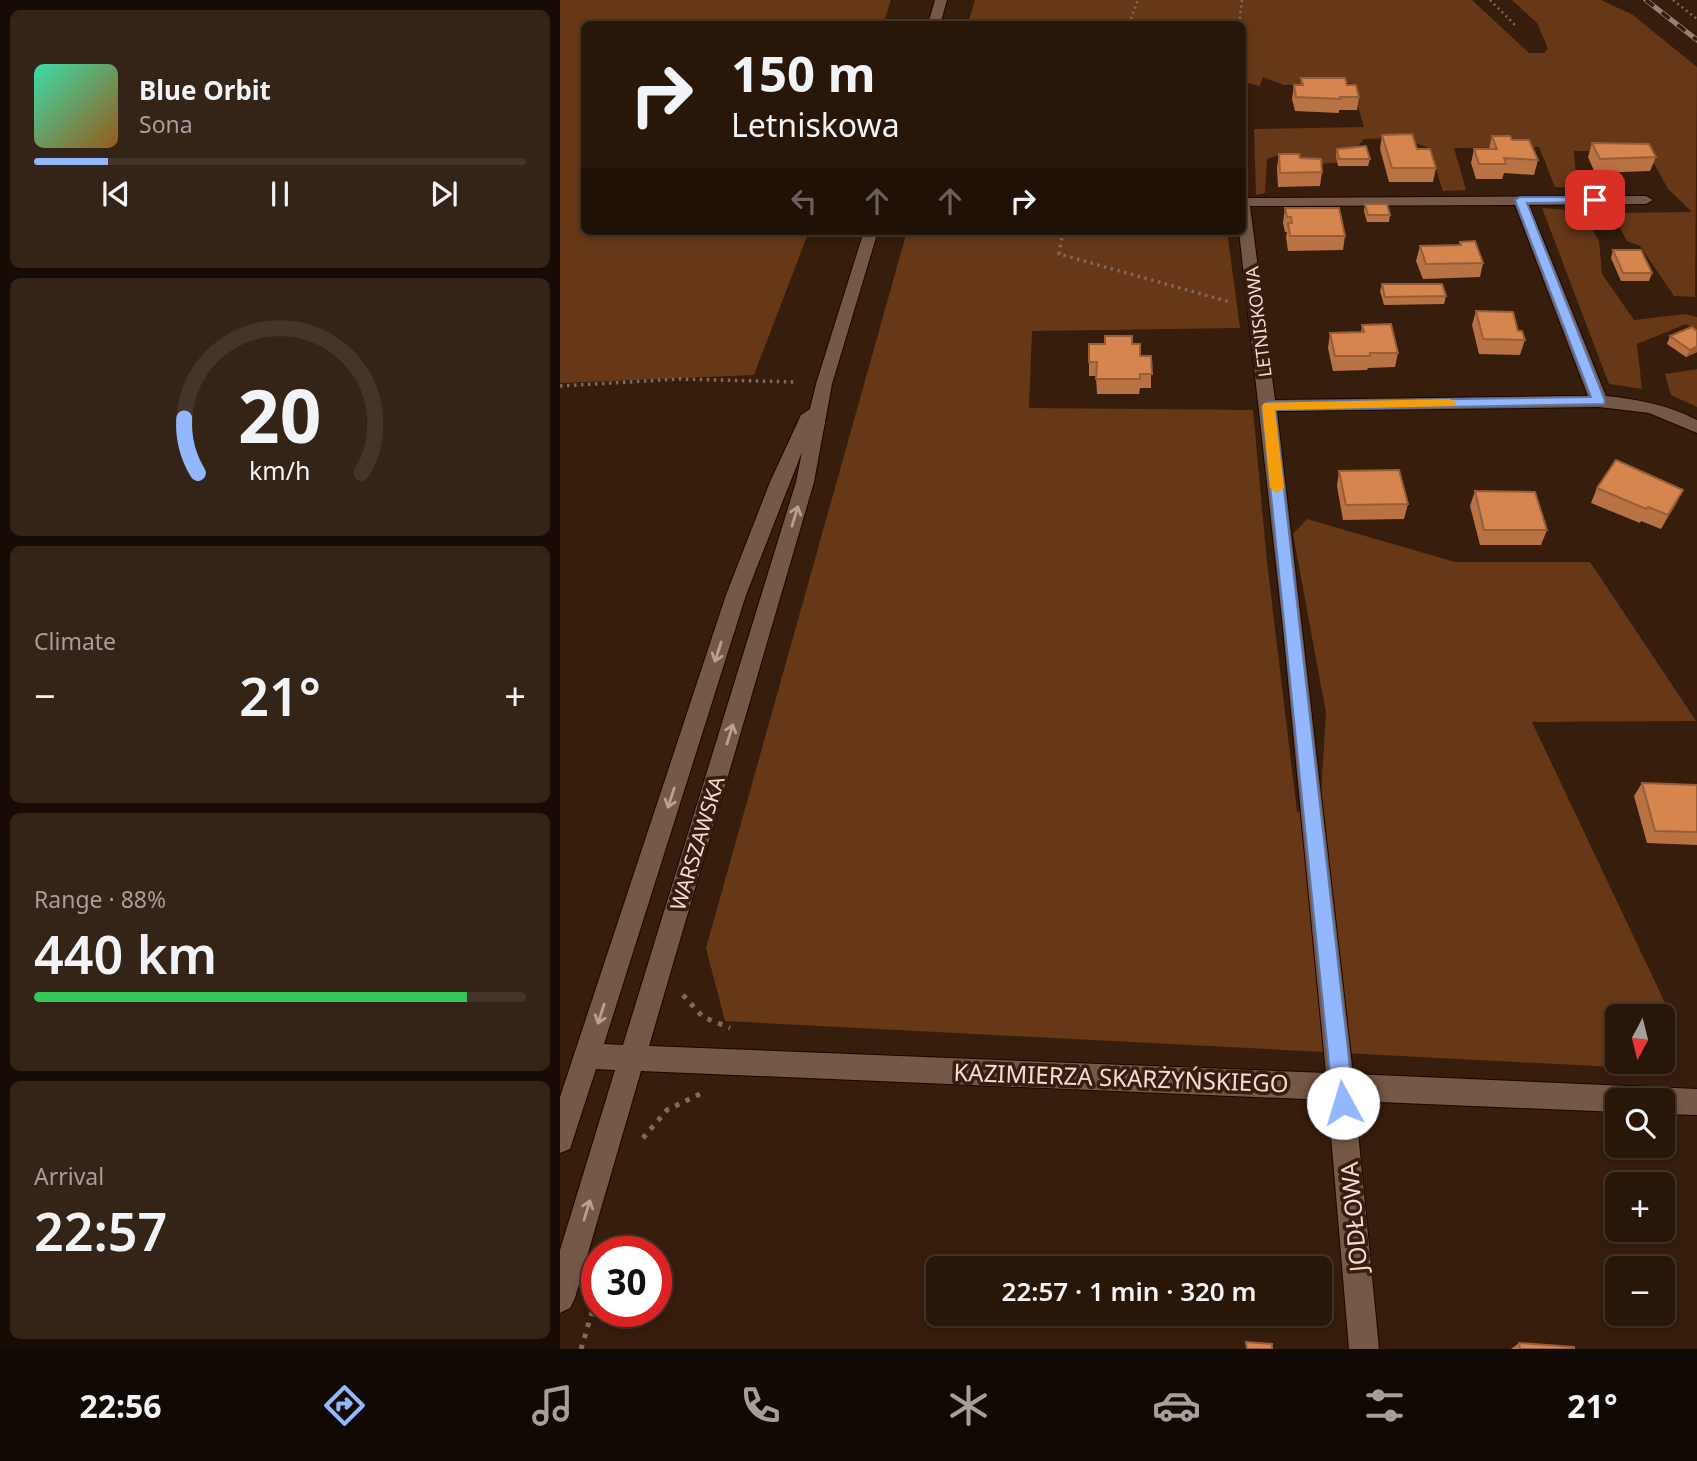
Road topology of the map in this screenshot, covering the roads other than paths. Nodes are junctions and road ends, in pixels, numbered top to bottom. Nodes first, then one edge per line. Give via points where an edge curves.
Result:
1 (941, 0) edge
2 (935, 21) edge
3 (1520, 200) junction
4 (1646, 200) dead end
5 (1246, 202) edge
6 (1246, 225) edge
7 (870, 235) edge
8 (824, 384) junction
9 (1599, 401) junction
10 (1268, 406) junction
11 (1697, 427) edge
12 (587, 1056) junction
13 (634, 1058) junction
14 (1342, 1086) junction
15 (1697, 1102) edge
16 (560, 1139) edge
17 (560, 1298) edge
18 (1364, 1349) edge

1 - 2 street
3 - 4 street
3 - 5 street
3 - 9 street
6 - 10 street, LETNISKOWA
7 - 8 street, WARSZAWSKA
8 -> 12 street, WARSZAWSKA via 779,482 736,595
13 -> 8 street, WARSZAWSKA via 805,482
9 - 10 street, LETNISKOWA
9 - 11 street, LETNISKOWA via 1669,412
10 - 14 street, JODŁOWA
12 - 13 street, KAZIMIERZA SKARŻYŃSKIEGO
12 - 16 street, WARSZAWSKA
13 - 14 street, KAZIMIERZA SKARŻYŃSKIEGO
17 -> 13 street, WARSZAWSKA
14 - 15 street, KAZIMIERZA SKARŻYŃSKIEGO
14 - 18 street, JODŁOWA

